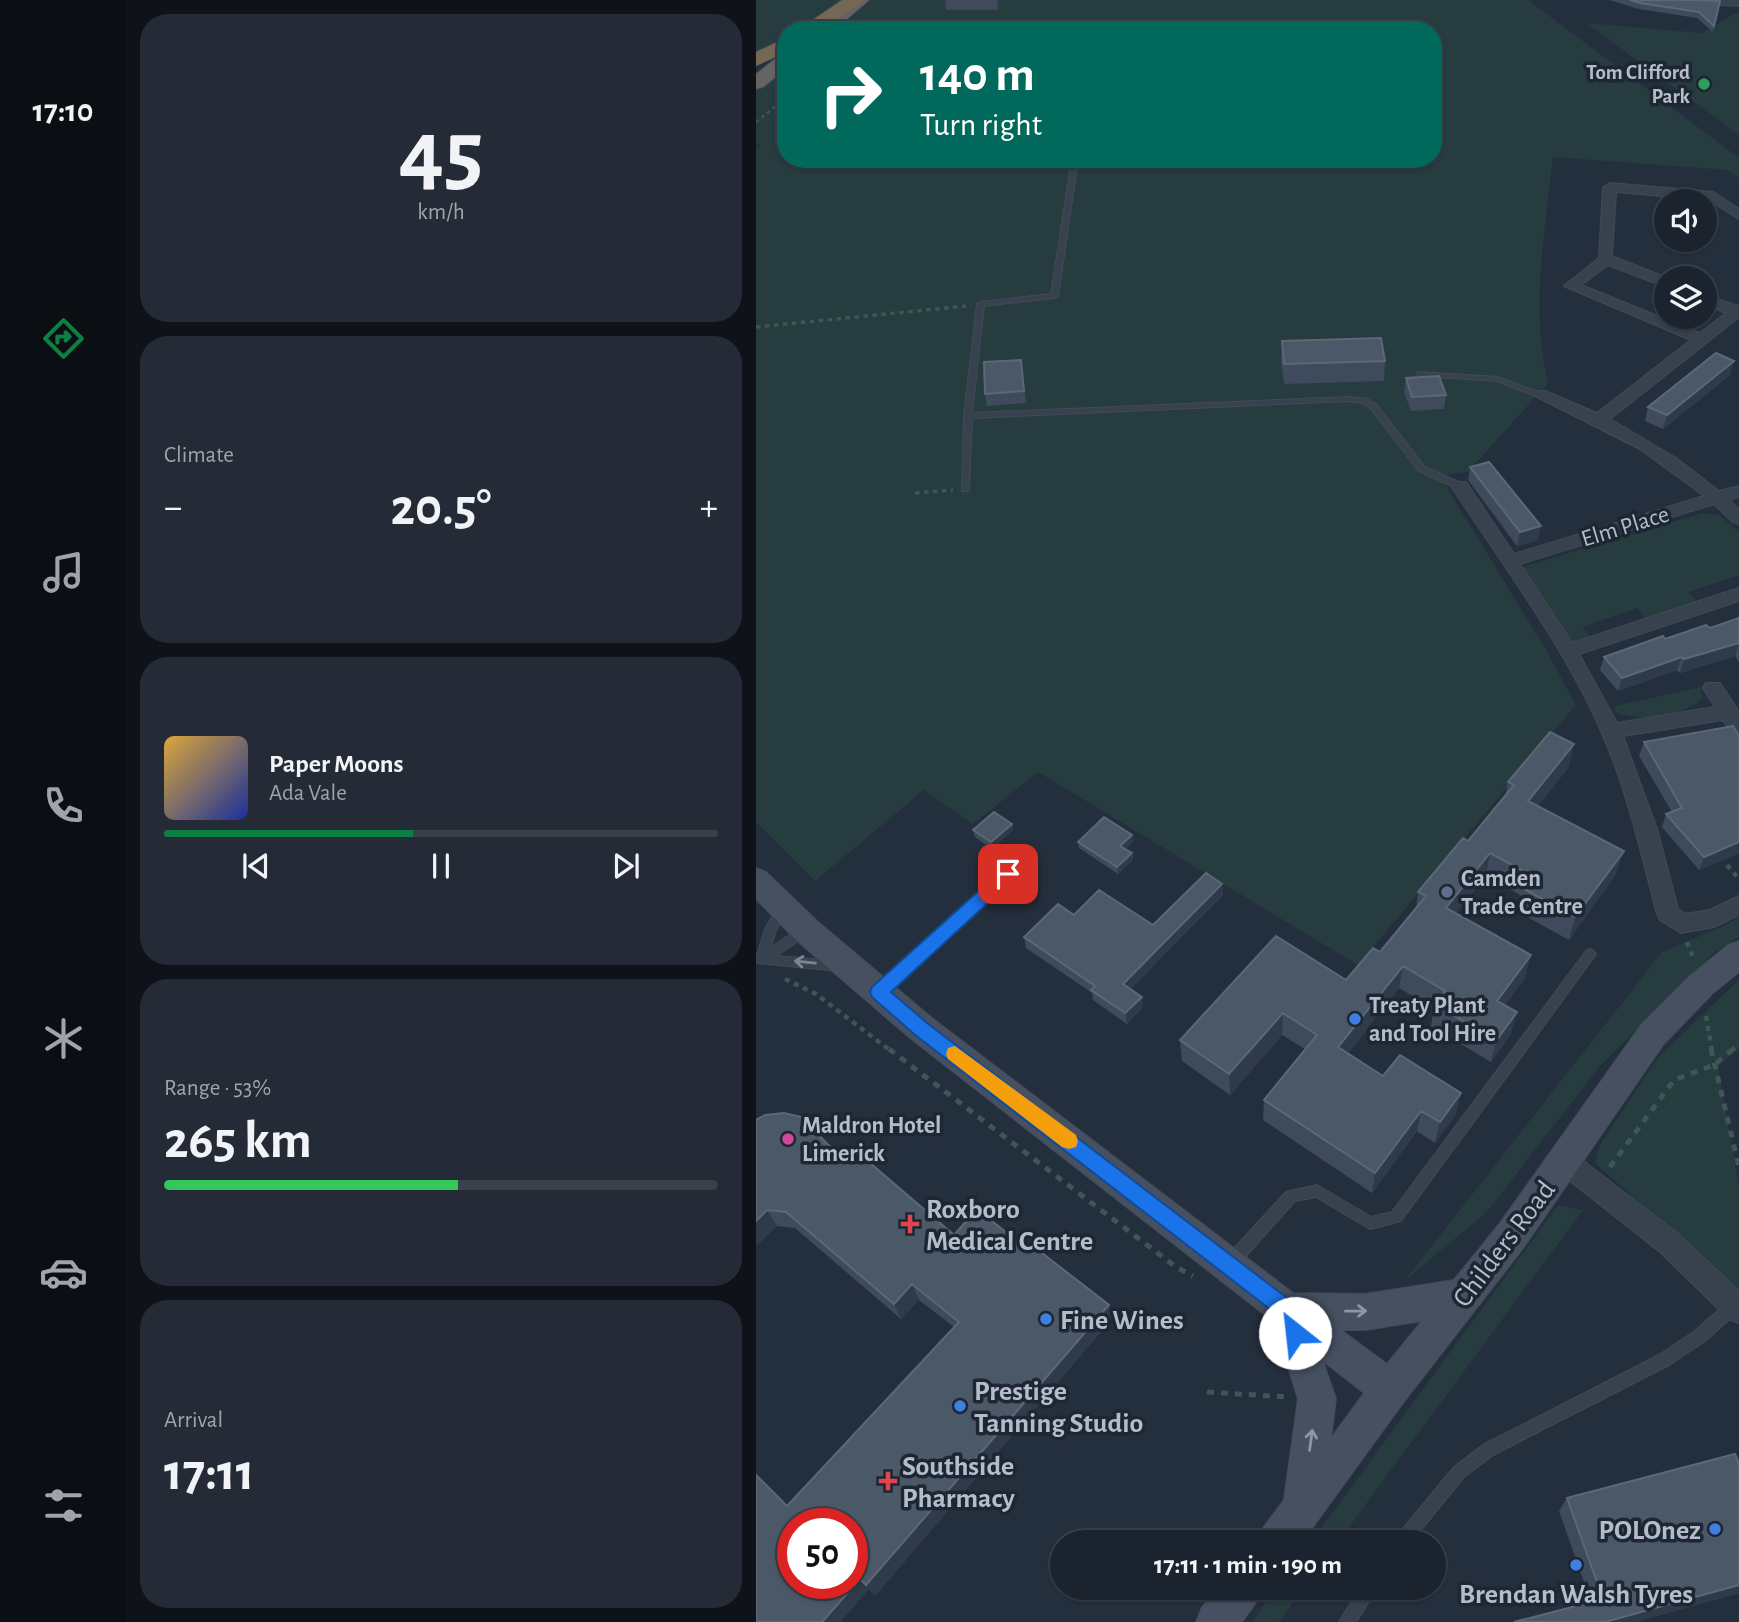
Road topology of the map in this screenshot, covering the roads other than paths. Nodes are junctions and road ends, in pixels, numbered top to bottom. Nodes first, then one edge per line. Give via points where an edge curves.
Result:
1 (858, 0) edge
2 (1687, 0) edge
3 (1739, 4) edge
4 (823, 21) edge
5 (834, 21) edge
6 (777, 49) edge
7 (756, 60) edge
8 (777, 67) edge
9 (756, 83) edge
10 (1074, 168) edge
11 (1739, 215) edge
12 (1607, 260) junction
13 (1654, 279) edge
14 (1717, 304) edge
15 (1737, 311) edge
16 (1701, 339) junction
17 (1421, 374) edge
18 (1539, 394) joint
19 (968, 416) junction
20 (1600, 419) junction
21 (1460, 486) joint
22 (965, 489) road end
23 (1739, 491) edge
24 (1718, 498) junction
25 (1739, 518) edge
26 (1511, 561) junction
27 (1739, 594) edge
28 (1568, 651) junction
29 (1713, 688) dead end
30 (1733, 720) edge
31 (1611, 730) junction
32 (1008, 874) dead end
33 (756, 880) edge
34 (1739, 905) edge
35 (795, 920) junction
36 (1590, 954) dead end
37 (1739, 954) edge
38 (759, 962) edge
39 (848, 967) junction
40 (878, 992) junction
41 (1564, 1161) junction
42 (1229, 1265) junction
43 (1464, 1296) junction
44 (1737, 1308) edge
45 (1288, 1311) junction
46 (1390, 1390) junction
47 (1302, 1508) junction
48 (1286, 1530) edge
49 (1411, 1530) edge
50 (1233, 1600) edge
51 (1361, 1600) edge
52 (1217, 1622) edge
53 (1347, 1622) edge

1 - 4 highway
1 - 5 highway
2 - 3 street
6 - 7 highway
8 - 9 highway
10 - 19 lane via 1054,296 981,304
11 - 12 street via 1713,196 1610,187
12 - 13 street
12 - 16 street via 1571,286
14 - 15 street
15 - 16 street
16 - 20 street
17 - 18 lane via 1498,380
18 - 20 street
19 - 21 lane via 1356,400 1373,406 1427,473
19 - 22 lane
20 - 24 street via 1653,449
21 - 26 street
23 - 24 street, Elm Place
24 - 25 street
24 - 26 street, Elm Place
26 - 28 street
27 - 28 street
28 - 31 street
29 - 30 street
30 - 31 street
31 - 34 street via 1646,829 1668,914 1681,924 1714,918
32 - 40 lane
33 - 35 main road
35 - 38 lane
35 - 38 lane via 771,929
35 - 39 main road
36 - 42 lane via 1396,1217 1370,1223 1317,1191 1291,1196
37 - 41 main road, Childers Road via 1652,1035
39 -> 38 lane
39 - 40 main road
40 - 42 main road
41 - 43 main road, Childers Road
41 - 44 street via 1669,1243
42 - 45 main road
45 -> 43 main road via 1365,1312
43 - 46 main road, Childers Road
44 - 49 lane via 1664,1360 1488,1450 1460,1472
45 - 46 main road
47 -> 45 main road via 1317,1399
46 - 47 main road, Childers Road
47 - 48 main road, Childers Road
50 - 52 main road
51 - 53 lane

